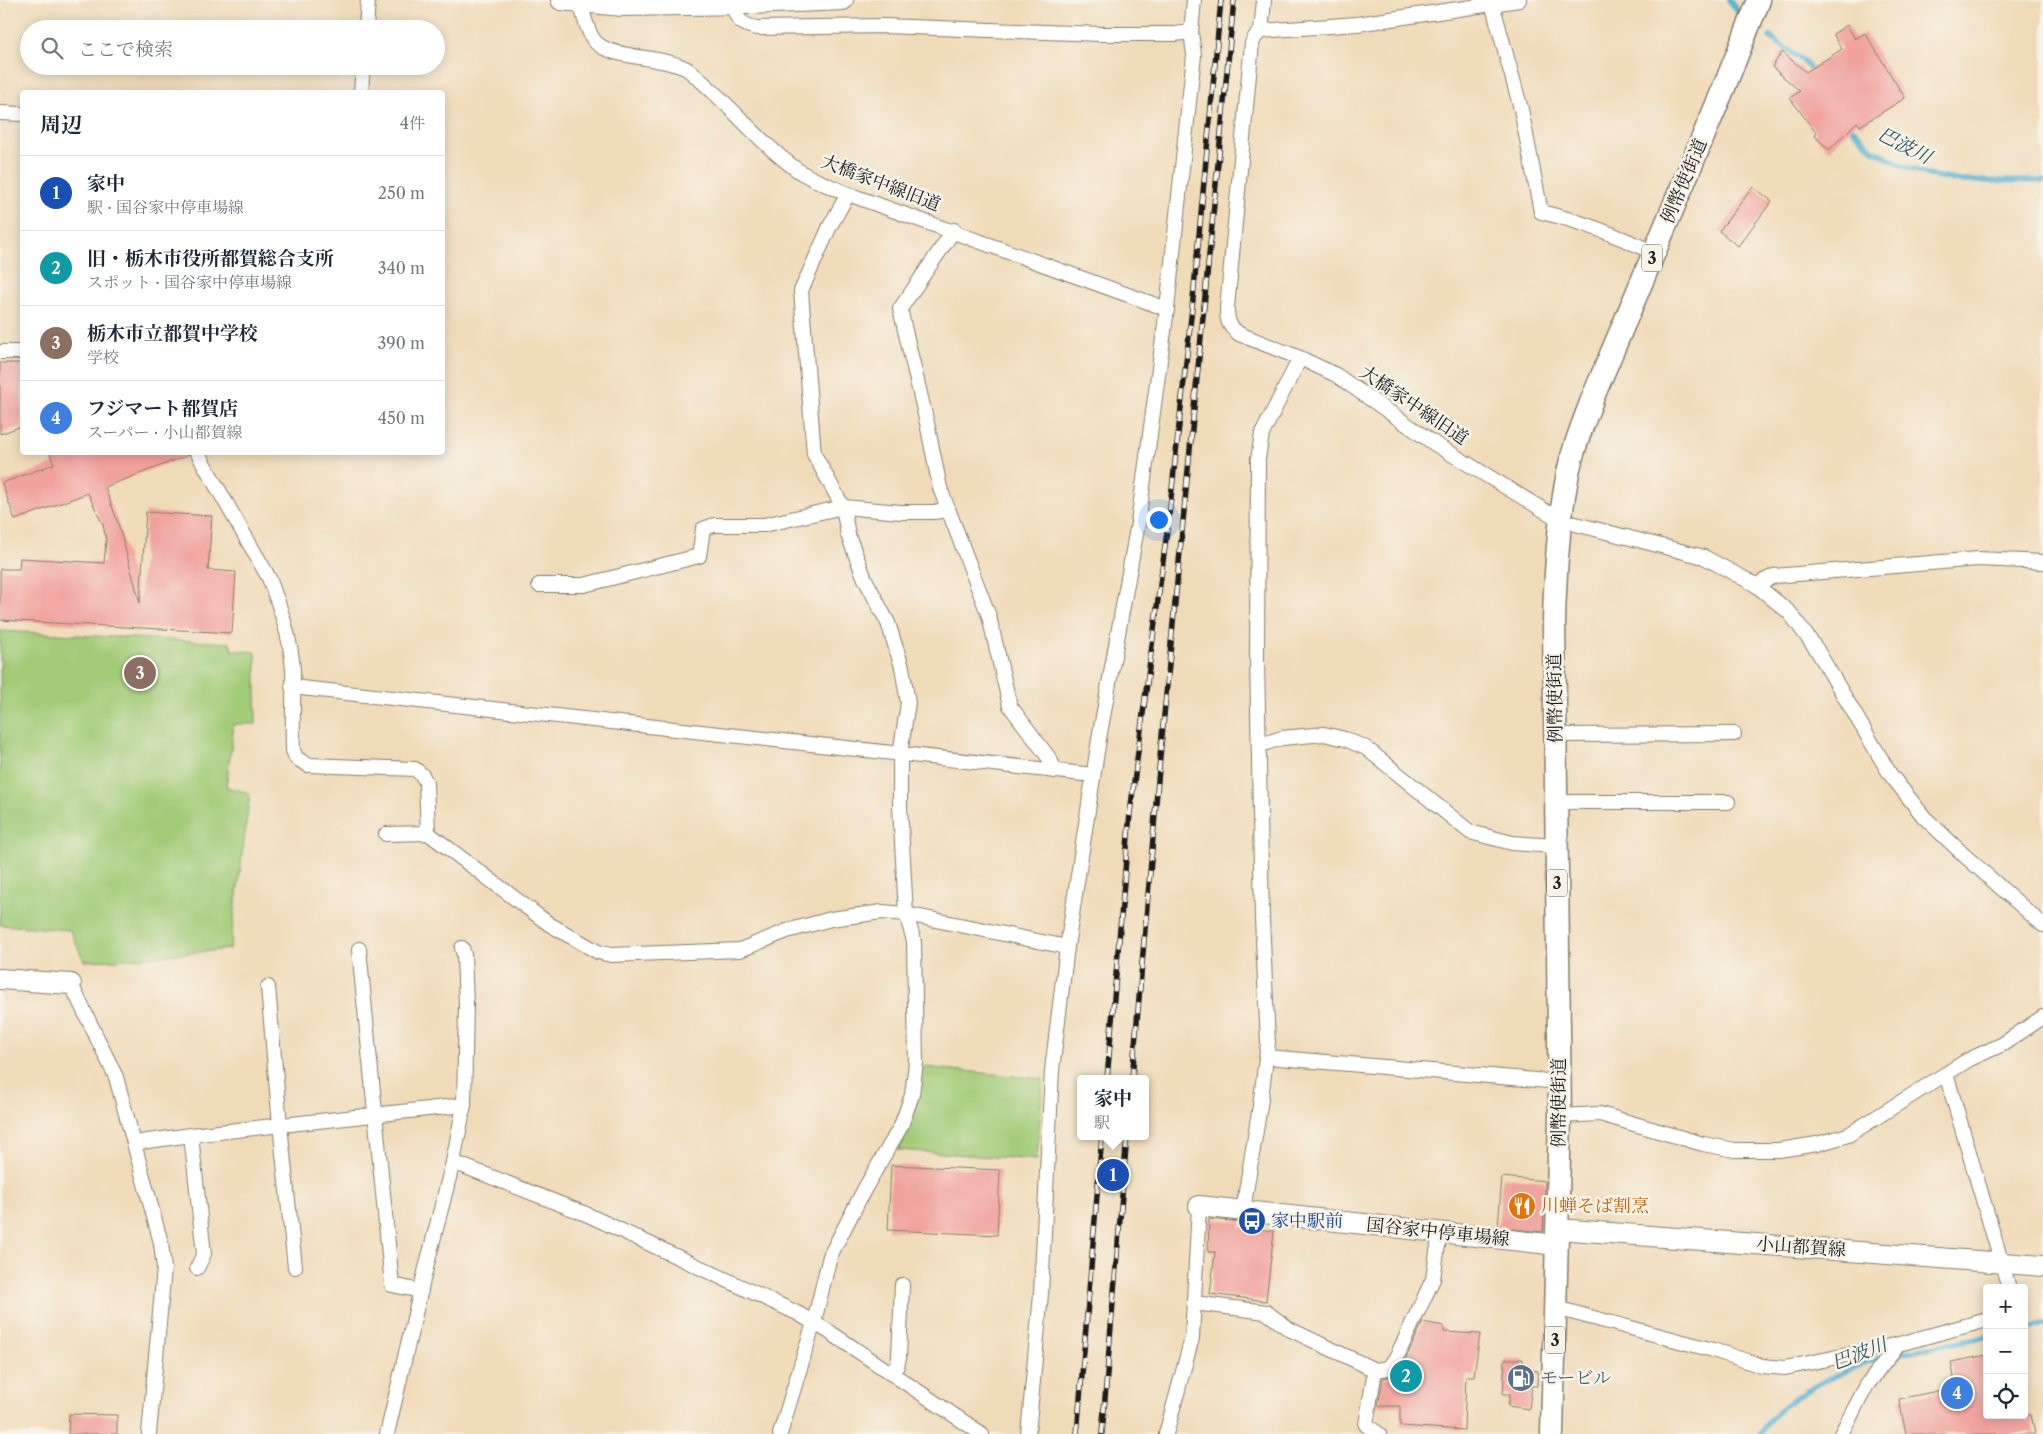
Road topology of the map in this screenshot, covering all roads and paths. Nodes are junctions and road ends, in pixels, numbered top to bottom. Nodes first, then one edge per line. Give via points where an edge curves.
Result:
1 (368, 0) edge
2 (843, 0) edge
3 (1194, 0) edge
4 (1264, 0) edge
5 (1519, 0) edge
6 (1759, 0) edge
7 (574, 1) edge
8 (734, 2) edge
9 (1492, 3) junction
10 (367, 20) edge
11 (1261, 31) junction
12 (1191, 32) junction
13 (362, 75) edge
14 (361, 90) edge
15 (0, 113) edge
16 (20, 114) edge
17 (848, 194) junction
18 (954, 230) junction
19 (1654, 253) junction
20 (1167, 309) junction
21 (0, 352) edge
22 (20, 352) edge
23 (1300, 358) junction
24 (200, 455) edge
25 (844, 507) junction
26 (948, 510) junction
27 (1560, 520) junction
28 (2043, 562) edge
29 (539, 585) dead end
30 (1756, 585) junction
31 (292, 687) junction
32 (1734, 734) dead end
33 (1555, 735) junction
34 (1260, 746) junction
35 (900, 754) junction
36 (1056, 770) junction
37 (1093, 775) junction
38 (1556, 802) junction
39 (1728, 802) dead end
40 (428, 833) junction
41 (386, 834) dead end
42 (1556, 846) junction
43 (906, 914) junction
44 (2043, 925) edge
45 (1067, 947) junction
46 (359, 948) dead end
47 (462, 948) dead end
48 (0, 979) edge
49 (71, 984) joint
50 (268, 987) dead end
51 (2043, 1017) edge
52 (1266, 1057) junction
53 (1946, 1074) junction
54 (1560, 1082) junction
55 (464, 1105) junction
56 (376, 1114) junction
57 (1560, 1116) junction
58 (280, 1125) junction
59 (191, 1135) junction
60 (134, 1143) junction
61 (453, 1162) junction
62 (1199, 1206) joint
63 (1243, 1210) junction
64 (1440, 1232) junction
65 (1558, 1237) junction
66 (2002, 1262) junction
67 (2043, 1266) edge
68 (296, 1267) dead end
69 (197, 1268) dead end
70 (2008, 1284) edge
71 (902, 1285) dead end
72 (421, 1291) junction
73 (1194, 1303) junction
74 (1556, 1308) junction
75 (1983, 1321) edge
76 (814, 1322) junction
77 (1898, 1344) junction
78 (1375, 1370) junction
79 (890, 1373) junction
80 (149, 1434) edge
81 (387, 1434) edge
82 (780, 1434) edge
83 (982, 1434) edge
84 (1028, 1434) edge
85 (1166, 1434) edge
86 (1379, 1434) edge
87 (1552, 1434) edge
88 (1841, 1434) edge

1 - 10 street
2 - 8 main road
3 - 12 street
4 - 11 street
5 - 9 street
6 - 19 main road, 例幣使街道 / 3
7 - 8 main road via 622,6
7 - 17 street, 大橋家中線旧道 via 594,41 619,53 676,62 797,170
8 - 12 street via 740,20 746,26 758,28 884,26 1101,34
9 - 11 street via 1357,24
9 - 19 street via 1522,109 1541,212 1620,236
11 - 23 street, 大橋家中線旧道 via 1255,37 1251,53 1228,324 1239,334
12 - 20 street via 1194,55
13 - 14 street
15 - 16 street
17 - 18 street, 大橋家中線旧道
17 - 25 street via 801,291 814,454
18 - 20 street, 大橋家中線旧道
18 - 26 street via 900,309 940,488
19 - 27 main road, 例幣使街道 / 3 via 1579,433
20 - 37 street via 1138,523
21 - 22 street
23 - 27 street, 大橋家中線旧道 via 1336,374 1435,444
23 - 34 street via 1259,445
24 - 31 street via 269,578 288,639
25 - 26 street via 901,512
25 - 29 street via 764,525 714,525 703,529 700,556 584,585
25 - 35 street via 848,535 865,579 888,623 902,667 908,703
26 - 36 street via 989,616 1010,706
27 - 30 street, 大橋家中線旧道 via 1704,557
27 - 33 main road, 例幣使街道 / 3 via 1554,624
28 - 30 street via 1978,559 1774,576
30 - 44 street, 大橋家中線旧道 via 1790,613 1818,650 1890,774 1924,817
31 - 35 street
31 - 40 street via 293,750 296,758 308,765 415,769 426,782
32 - 33 street
33 - 38 main road, 例幣使街道 / 3
34 - 42 street via 1282,738 1324,734 1344,739 1366,748 1470,832 1512,843
34 - 52 street via 1262,919 1268,1027
35 - 36 street
35 - 43 street
36 - 37 street
37 - 45 street
38 - 39 street
38 - 42 main road, 例幣使街道 / 3
40 - 41 street
40 - 43 street via 549,924 598,952 611,955 740,950 787,931 831,919 882,912
42 - 54 main road, 例幣使街道 / 3
43 - 45 street
43 - 76 street via 914,941 916,991 916,1062 912,1095 901,1126 830,1256
45 - 84 street via 1052,1070 1041,1294
46 - 56 street
47 - 55 street via 466,1004
48 - 49 main road
49 - 60 street via 116,1077
50 - 58 street
51 - 53 street via 2004,1044
52 - 54 street
52 - 63 street
53 - 57 street via 1848,1135 1779,1150 1735,1150 1703,1144 1600,1114
53 - 66 street
54 - 57 main road, 例幣使街道 / 3
55 - 56 street
55 - 61 street
56 - 58 street
56 - 72 street via 392,1285
57 - 65 main road, 例幣使街道 / 3
58 - 59 street
58 - 68 street
59 - 60 street
59 - 69 street via 204,1254
60 - 80 street via 161,1243 164,1268
61 - 72 street
61 - 76 street via 586,1214
62 - 63 main road, 国谷家中停車場線
62 - 73 street
63 - 64 main road, 国谷家中停車場線
64 - 65 main road, 国谷家中停車場線
64 - 78 street via 1433,1279 1398,1354 1389,1368
65 - 66 main road, 小山都賀線
65 - 74 main road, 例幣使街道 / 3
66 - 67 main road, 小山都賀線
66 - 70 street
71 - 79 street via 899,1358
72 - 81 street
73 - 78 street via 1266,1312 1289,1329
73 - 85 street via 1192,1338
74 - 77 street via 1762,1366 1785,1368
74 - 87 main road, 例幣使街道 / 3
75 - 77 street
76 - 79 street
76 - 82 street
77 - 88 street via 1867,1385
78 - 86 street via 1366,1425
79 - 83 street

